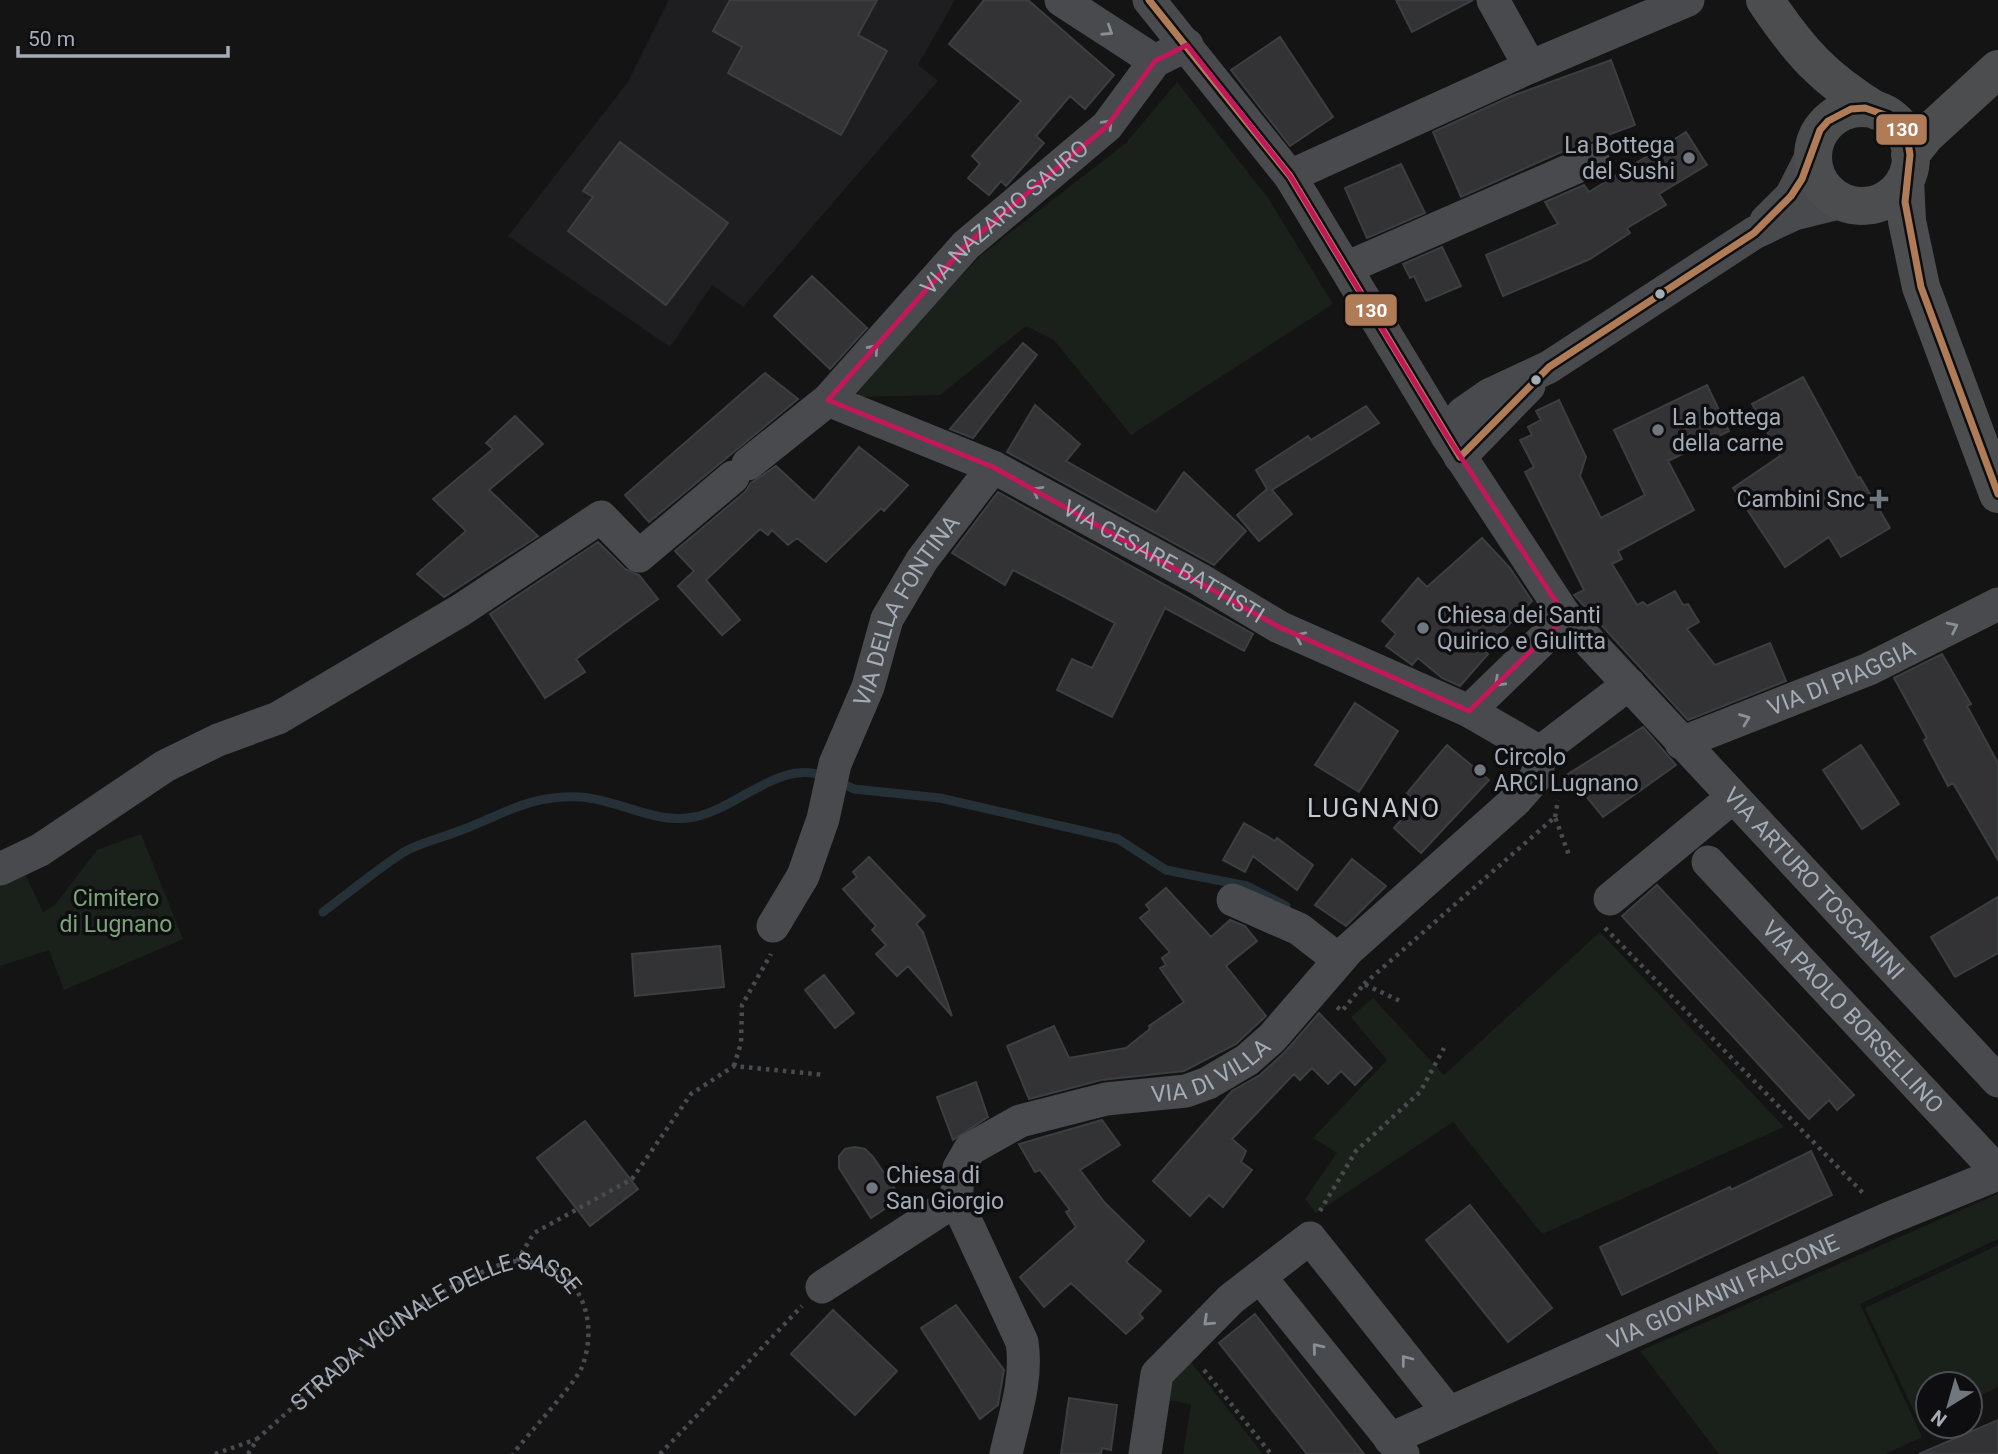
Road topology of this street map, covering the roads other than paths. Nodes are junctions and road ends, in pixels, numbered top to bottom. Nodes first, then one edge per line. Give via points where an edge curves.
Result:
1 (1061, 0) edge
2 (1149, 0) edge
3 (1493, 0) edge
4 (1688, 0) edge
5 (1765, 0) edge
6 (1187, 45) junction
7 (1795, 45) junction
8 (1155, 61) junction
9 (1530, 67) junction
10 (1994, 71) edge
11 (1877, 111) junction
12 (1817, 142) junction
13 (1594, 160) dead end
14 (1908, 167) junction
15 (1290, 176) junction
16 (1848, 204) junction
17 (1754, 233) junction
18 (1346, 268) junction
19 (1921, 287) junction
20 (1549, 368) junction
21 (1417, 388) junction
22 (1489, 395) junction
23 (828, 400) junction
24 (1453, 447) junction
25 (993, 467) junction
26 (1998, 494) edge
27 (1998, 604) edge
28 (1566, 617) junction
29 (1629, 684) junction
30 (1469, 711) junction
31 (1681, 743) junction
32 (1540, 752) junction
33 (1733, 797) junction
34 (40, 850) junction
35 (0, 858) edge
36 (1707, 862) dead end
37 (0, 869) edge
38 (1233, 900) dead end
39 (1606, 913) road end
40 (776, 922) road end
41 (1339, 960) junction
42 (1998, 1081) edge
43 (1998, 1173) edge
44 (956, 1200) junction
45 (1260, 1277) junction
46 (822, 1287) road end
47 (1449, 1413) junction
48 (1397, 1447) edge
49 (1006, 1454) edge
50 (1145, 1454) edge

1 -> 8 street
2 - 6 street, VIA ARTURO TOSCANINI
3 - 9 street
4 - 9 street
5 - 7 main road
6 - 8 street, VIA NAZARIO SAURO
6 - 15 street, VIA ARTURO TOSCANINI
7 - 11 main road via 1830,80
7 - 12 main road
23 -> 8 street, VIA NAZARIO SAURO via 966,245 1107,127
9 - 15 street
10 - 11 main road via 1913,106
10 - 14 main road via 1926,135
11 - 12 main road via 1839,113
11 - 14 main road via 1904,132
12 - 16 main road via 1814,169 1821,184
12 - 17 street via 1791,195
13 - 18 street
14 - 16 main road via 1895,193 1881,202
14 - 19 main road via 1907,221
15 - 18 street, VIA ARTURO TOSCANINI
16 - 17 street via 1794,214
16 - 19 main road via 1881,232
17 - 20 street
18 - 21 street, VIA ARTURO TOSCANINI
19 - 26 main road
20 - 22 street
20 - 24 street
21 - 22 street via 1450,399
21 - 24 street, VIA ARTURO TOSCANINI
22 - 24 street via 1463,413
23 - 25 street, VIA CESARE BATTISTI
23 - 34 street via 639,555 601,517 449,617 278,718 164,766
24 - 28 street, VIA ARTURO TOSCANINI
30 -> 25 street, VIA CESARE BATTISTI via 1279,627
25 - 40 street, VIA DELLA FONTINA via 922,560 887,619 803,876
31 -> 27 street, VIA DI PIAGGIA via 1846,679
28 - 29 street, VIA ARTURO TOSCANINI
28 -> 30 street
29 - 31 street, VIA ARTURO TOSCANINI
29 - 32 street
30 - 32 street, VIA CESARE BATTISTI
31 - 33 street, VIA ARTURO TOSCANINI
32 - 41 street, VIA DI VILLA via 1537,776 1516,800
33 - 39 street
33 - 42 street, VIA ARTURO TOSCANINI
34 - 35 street
34 - 37 street
36 - 43 street, VIA PAOLO BORSELLINO
38 - 41 street via 1299,929
41 - 44 street, VIA DI VILLA via 1272,1038 1247,1060 1186,1091 1094,1102 1020,1121 970,1149 963,1158
43 - 47 street, VIA GIOVANNI FALCONE
44 - 46 street
44 - 49 street via 1022,1342 1024,1373
47 -> 45 street via 1310,1238
48 -> 45 street
45 -> 50 street via 1231,1299 1157,1374
47 - 48 street, VIA GIOVANNI FALCONE

